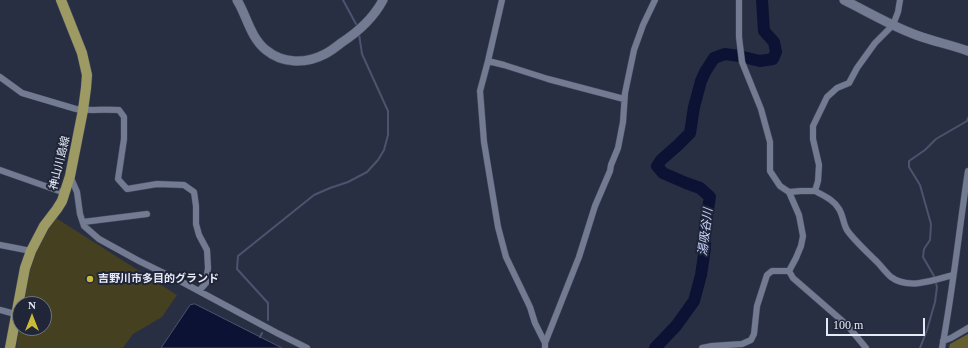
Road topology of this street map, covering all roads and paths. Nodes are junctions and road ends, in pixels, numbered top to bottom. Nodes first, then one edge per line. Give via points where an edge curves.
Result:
1 (61, 0) edge
2 (237, 0) edge
3 (383, 0) edge
4 (502, 0) edge
5 (655, 0) edge
6 (739, 0) edge
7 (844, 0) edge
8 (900, 0) edge
9 (893, 25) junction
10 (968, 51) edge
11 (488, 61) junction
12 (0, 77) edge
13 (624, 99) junction
14 (83, 110) junction
15 (0, 170) edge
16 (968, 171) edge
17 (70, 176) junction
18 (815, 191) junction
19 (789, 192) junction
20 (65, 193) junction
21 (148, 214) dead end
22 (83, 222) junction
23 (0, 245) edge
24 (31, 251) junction
25 (789, 271) junction
26 (953, 275) junction
27 (199, 291) junction
28 (19, 296) edge
29 (0, 310) edge
30 (12, 313) edge
31 (968, 328) edge
32 (12, 334) edge
33 (943, 341) junction
34 (545, 346) edge
35 (10, 348) edge
36 (307, 348) edge
37 (702, 348) edge
38 (866, 348) edge
39 (942, 348) edge

1 - 14 main road, 神山川島線 via 82,53 86,75
2 - 3 main road via 252,34 265,50 273,56 294,62 326,54 369,20
4 - 11 street
5 - 13 street via 634,50
6 - 19 street via 742,62 761,109 770,142 770,171 780,186
7 - 9 main road
8 - 9 street
9 - 10 main road via 929,40
9 - 18 street via 875,43 849,83 837,88 827,97 813,126 818,164
11 - 13 street
11 - 34 street via 480,91 484,142 498,227 506,257
12 - 14 street via 22,94
13 - 34 street via 618,148
14 - 17 main road, 神山川島線
14 - 27 street via 119,110 124,117 124,139 118,179 127,189 157,184 184,185 194,192 196,224 207,250 208,268 206,283
15 - 20 street
16 - 26 street
17 - 20 main road, 神山川島線
17 - 22 street via 77,192
18 - 19 street
18 - 26 street via 832,200 840,210 847,229 891,277 904,283 921,283
19 - 25 street via 799,215 803,236
20 - 24 main road, 神山川島線
21 - 22 street
22 - 27 street via 84,226 99,239
23 - 24 street
24 - 28 main road, 神山川島線
25 - 37 street via 772,272 767,275 757,306 751,340 742,344
25 - 38 street via 793,278 847,325
26 - 33 street
27 - 36 street
29 - 30 street
31 - 33 street
32 - 35 main road, 神山川島線
33 - 39 street

